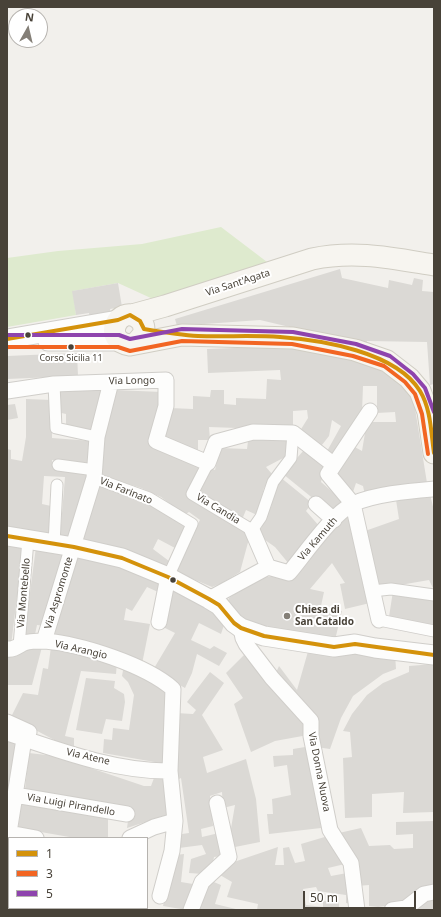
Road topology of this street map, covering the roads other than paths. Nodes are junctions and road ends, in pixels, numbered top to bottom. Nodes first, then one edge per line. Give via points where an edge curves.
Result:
1 (434, 265) edge
2 (146, 326) junction
3 (7, 340) edge
4 (111, 382) junction
5 (54, 384) junction
6 (7, 391) edge
7 (370, 411) dead end
8 (431, 411) edge
9 (293, 433) junction
10 (97, 437) junction
11 (434, 453) edge
12 (208, 463) junction
13 (334, 465) junction
14 (58, 466) dead end
15 (95, 474) junction
16 (57, 485) dead end
17 (434, 489) edge
18 (316, 504) dead end
19 (353, 504) junction
20 (334, 520) junction
21 (252, 530) junction
22 (7, 538) edge
23 (28, 540) junction
24 (54, 544) junction
25 (74, 547) junction
26 (268, 567) junction
27 (168, 577) junction
28 (372, 591) junction
29 (434, 594) edge
30 (209, 599) junction
31 (378, 614) joint
32 (159, 622) dead end
33 (242, 628) junction
34 (434, 631) edge
35 (44, 641) junction
36 (13, 648) edge
37 (434, 655) edge
38 (7, 722) edge
39 (7, 733) edge
40 (24, 739) junction
41 (54, 749) junction
42 (170, 771) junction
43 (15, 795) junction
44 (217, 803) dead end
45 (127, 814) dead end
46 (175, 821) junction
47 (8, 837) edge
48 (132, 837) edge
49 (434, 892) edge
50 (160, 896) dead end
51 (191, 910) edge
52 (357, 910) edge
53 (392, 910) edge

1 - 2 main road, Via Sant'Agata via 366,255 335,254 312,259
2 - 3 street
2 - 8 main road via 293,338 354,350 387,361 409,378
4 - 5 street, Via Longo
4 - 10 street, Via Aspromonte
4 - 12 street, Via Longo via 166,380 166,406 156,441
5 - 6 street, Via Longo
5 - 10 street via 56,428
7 - 13 street
8 - 11 main road
9 - 12 street via 253,432 216,442
9 - 13 street
9 - 21 street via 291,458 273,482 261,517
10 - 15 street, Via Aspromonte
12 - 21 street, Via Candia via 192,494
13 - 19 street via 328,474
14 - 15 street
15 - 25 street, Via Aspromonte
15 - 27 street, Via Farinato via 149,498 192,524
16 - 24 street
17 - 19 street, Via Kamuth via 392,494
18 - 20 street
19 - 20 street, Via Kamuth
19 - 28 street
20 - 26 street, Via Kamuth via 289,573
21 - 26 street
22 - 23 street
23 - 24 street
23 - 36 street, Via Montebello
24 - 25 street
25 - 27 street via 122,558
25 - 35 street, Via Aspromonte
26 - 30 street
27 - 30 street
27 - 32 street, Via Farinato
28 - 29 street via 391,589
28 - 31 street
30 - 33 street via 219,605 234,623
31 - 34 street
33 - 37 street via 264,636 334,647 355,644
33 - 52 street, Via Donna Nuova via 246,644 272,678 311,721 311,736 330,830 351,863
35 - 36 street, Via Arangio via 25,643
35 - 42 street, Via Arangio via 117,658 158,677 173,688
38 - 41 street via 45,740
39 - 40 street, Via Atene
40 - 41 street, Via Atene
40 - 43 street, Via Luigi Pirandello
41 - 42 street, Via Atene via 138,768
42 - 46 street
43 - 45 street, Via Luigi Pirandello
43 - 47 street, Via Luigi Pirandello
44 - 51 street via 229,857 202,882
46 - 48 street
46 - 50 street via 172,851
49 - 53 street via 424,894 406,908

